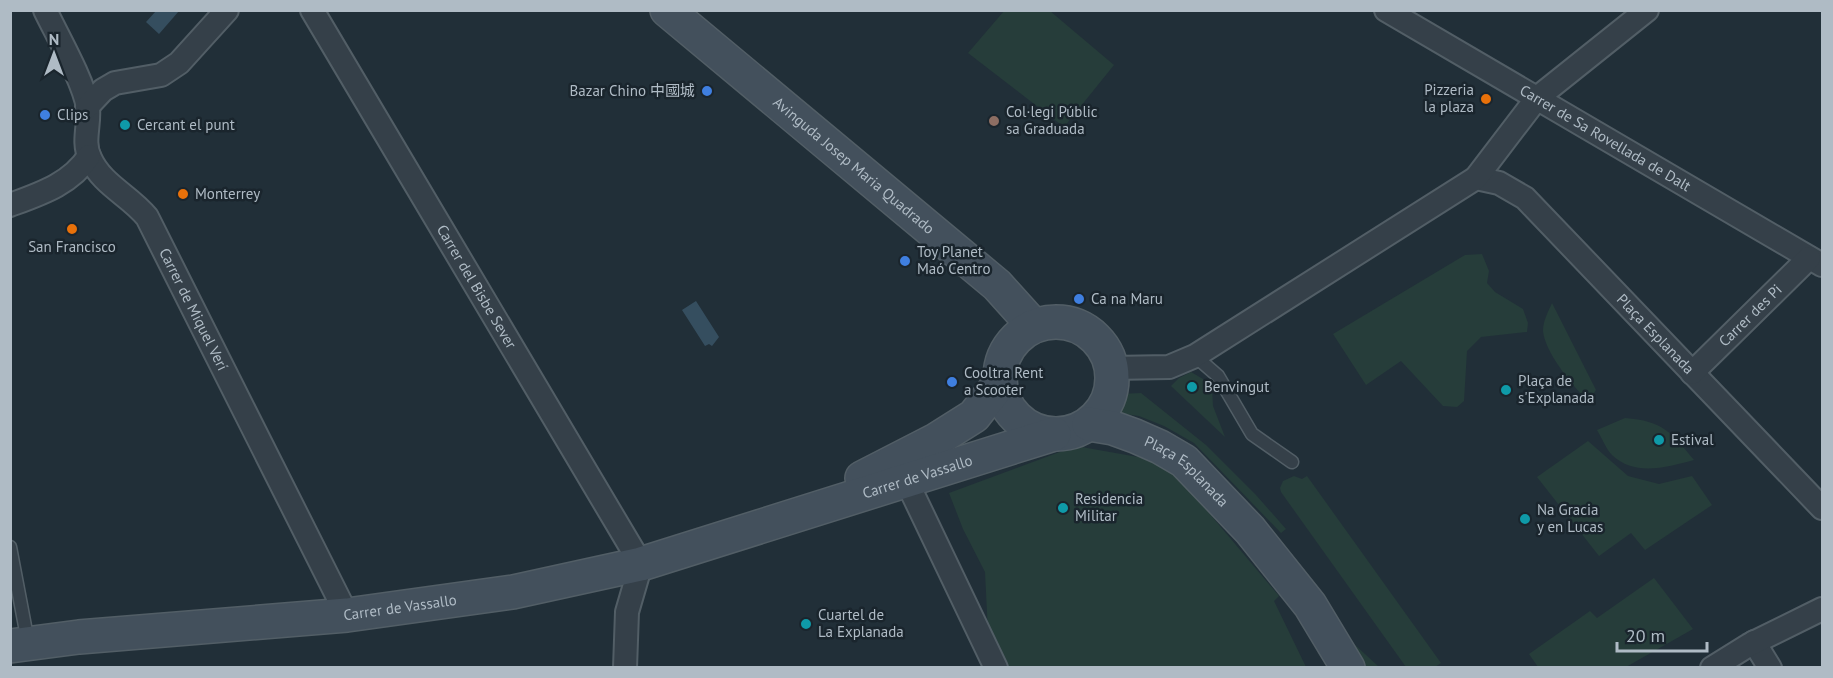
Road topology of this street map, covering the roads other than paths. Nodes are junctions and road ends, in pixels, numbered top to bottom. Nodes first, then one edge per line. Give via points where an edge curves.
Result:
1 (45, 10) edge
2 (227, 10) edge
3 (312, 10) edge
4 (667, 10) edge
5 (1386, 10) edge
6 (1647, 10) edge
7 (1537, 98) junction
8 (87, 107) junction
9 (89, 156) junction
10 (1476, 178) junction
11 (10, 205) edge
12 (1816, 262) edge
13 (1034, 326) junction
14 (1195, 356) junction
15 (1111, 368) junction
16 (1692, 373) junction
17 (1000, 383) junction
18 (1089, 424) junction
19 (1054, 434) junction
20 (1292, 462) dead end
21 (906, 480) junction
22 (1822, 508) edge
23 (780, 520) junction
24 (10, 547) edge
25 (641, 564) junction
26 (16, 605) edge
27 (1822, 609) edge
28 (347, 615) junction
29 (1754, 642) junction
30 (20, 645) edge
31 (625, 668) edge
32 (996, 668) edge
33 (1348, 668) edge
34 (1712, 668) edge
35 (1770, 668) edge

1 - 8 street, Carrer de Miquel Verí
2 - 8 street via 179,63 161,75 115,83
3 - 25 street, Carrer del Bisbe Sever
4 - 13 street, Avinguda Josep Maria Quadrado via 997,285
5 - 7 street, Carrer de Sa Rovellada de Dalt
6 - 7 street
7 - 10 street
7 - 12 street, Carrer de Sa Rovellada de Dalt
8 - 9 street, Carrer de Miquel Verí
9 - 11 street via 82,167 54,189
9 - 28 street, Carrer de Miquel Verí via 98,173 147,217
10 - 14 street
10 - 16 street, Plaça Esplanada via 1499,183 1525,198
12 - 16 street, Carrer des Pi
13 - 15 street via 1053,322 1074,325 1091,334 1105,350
13 - 17 street via 1007,349
14 - 15 street via 1169,367
14 - 20 lane via 1218,376 1252,434
15 - 18 street via 1108,400
16 - 22 street, Plaça Esplanada
17 - 19 street via 1005,403 1017,419 1034,430
17 - 23 street, Carrer de Vassallo via 974,416 936,440
18 - 19 street via 1072,432
18 - 33 street, Plaça Esplanada via 1135,436 1184,461 1250,530 1310,605
19 - 21 street, Carrer de Vassallo
21 - 23 street, Carrer de Vassallo
21 - 32 street
23 - 25 street, Carrer de Vassallo
24 - 26 lane
25 - 28 street, Carrer de Vassallo via 513,592
25 - 31 street via 627,612
26 - 30 lane
27 - 29 street
28 - 30 street, Carrer de Vassallo via 79,636
29 - 34 street
29 - 35 street

